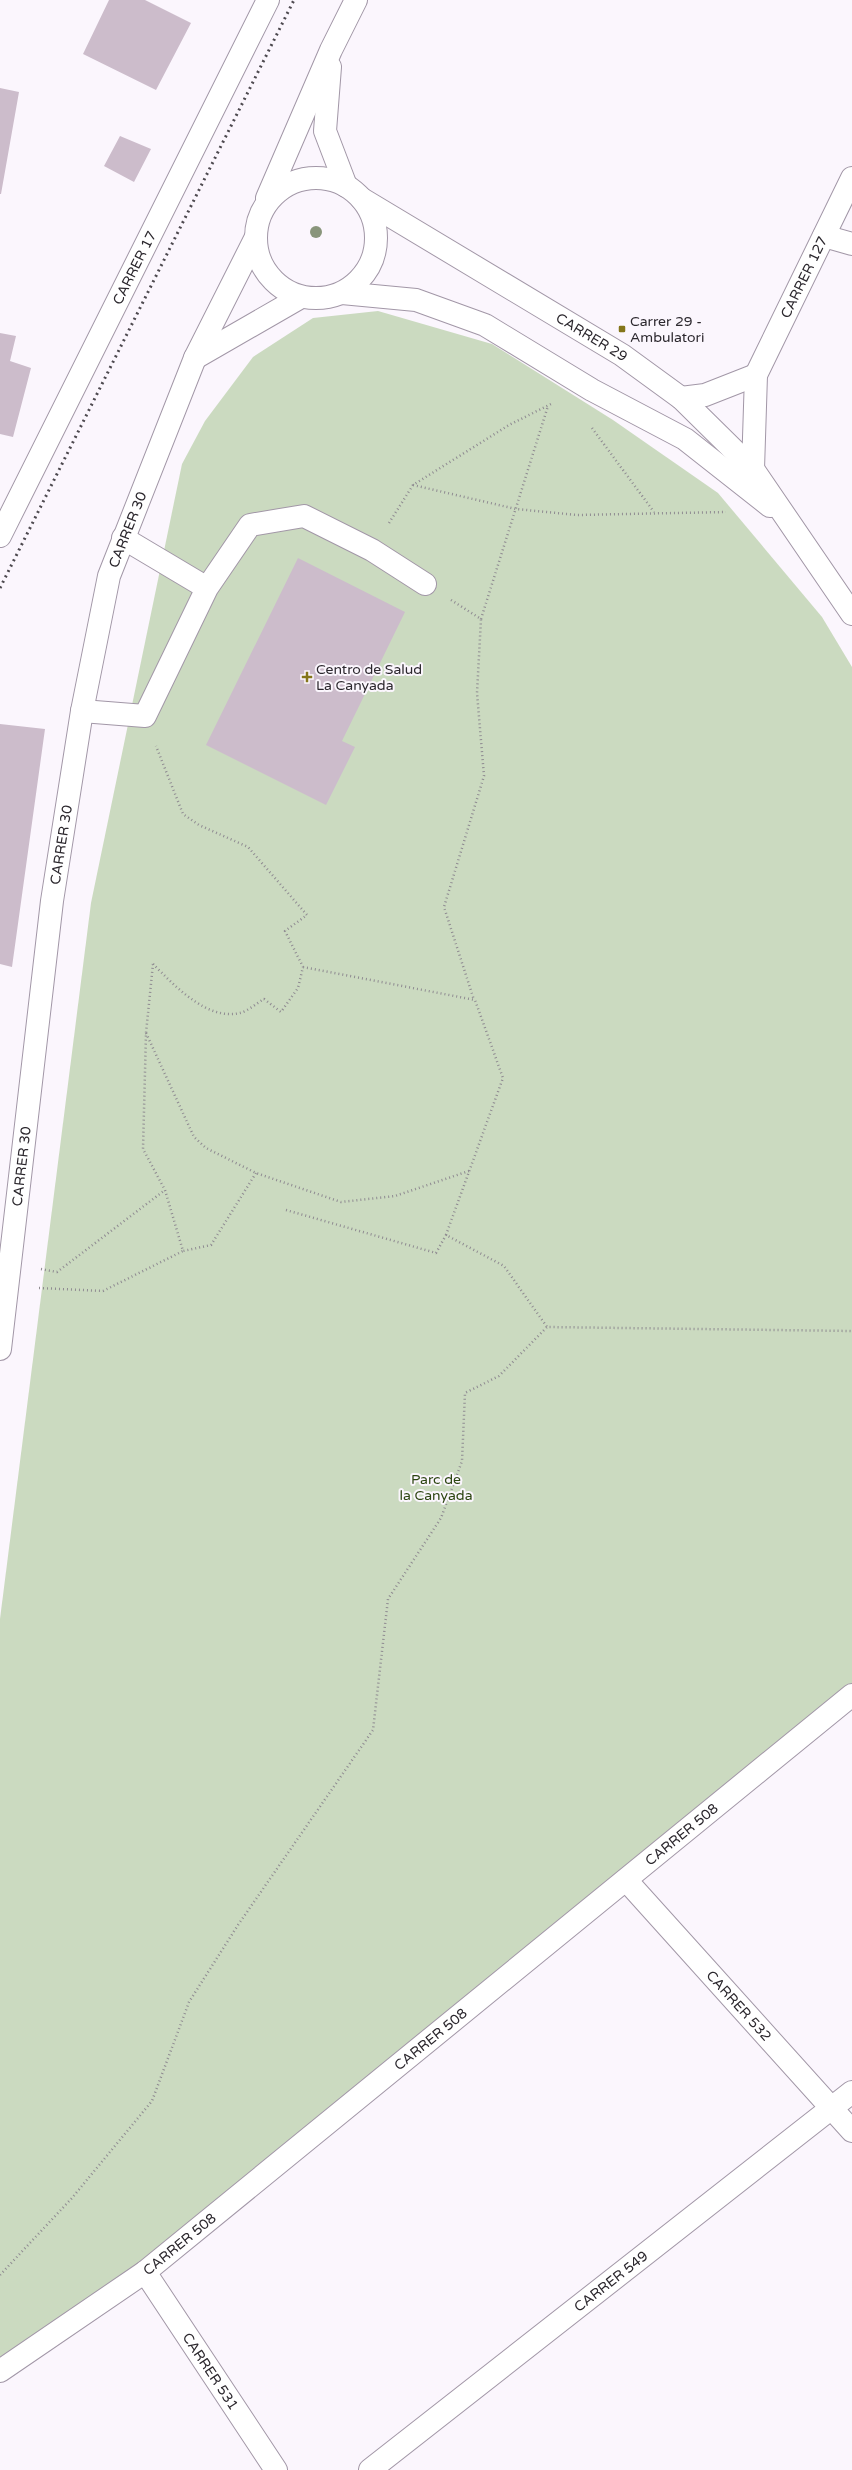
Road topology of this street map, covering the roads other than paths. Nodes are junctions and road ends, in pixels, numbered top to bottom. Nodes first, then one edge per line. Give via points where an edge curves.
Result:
1 (268, 0) edge
2 (356, 0) edge
3 (331, 50) junction
4 (852, 178) edge
5 (354, 192) junction
6 (260, 216) junction
7 (824, 236) junction
8 (255, 239) junction
9 (852, 244) edge
10 (342, 293) junction
11 (301, 297) junction
12 (195, 358) junction
13 (756, 375) junction
14 (681, 398) junction
15 (753, 469) junction
16 (785, 518) junction
17 (0, 536) edge
18 (124, 538) junction
19 (425, 584) road end
20 (207, 588) junction
21 (852, 614) edge
22 (82, 711) junction
23 (3, 1299) edge
24 (0, 1349) edge
25 (852, 1695) edge
26 (626, 1880) junction
27 (852, 2092) edge
28 (831, 2109) junction
29 (852, 2131) edge
30 (145, 2272) junction
31 (0, 2371) edge
32 (276, 2470) edge
33 (370, 2470) edge

1 - 17 street, CARRER 17
2 - 3 street
3 - 5 street via 325,132
3 - 6 street
4 - 7 street, CARRER 127
5 - 6 street via 327,179 306,178 286,185 270,198
5 - 10 street via 372,218 376,238 372,259 359,280
5 - 14 street, CARRER 29 via 622,355
6 - 8 street
7 - 9 street
7 - 13 street, CARRER 127
8 - 11 street via 259,259 270,277 286,290
8 - 12 street, CARRER 30
10 - 11 street via 321,298
10 - 16 street, CARRER 29 via 416,300 484,325 582,384 685,439
11 - 12 street
12 - 18 street, CARRER 30
13 - 14 street via 705,395
13 - 15 street, CARRER 127
14 - 15 street, CARRER 29
15 - 16 street, CARRER 29
16 - 21 street, CARRER 29 via 835,586
18 - 20 street
18 - 22 street, CARRER 30 via 109,576
19 - 20 street via 372,550 304,516 250,525
20 - 22 street via 145,716
22 - 23 street, CARRER 30 via 52,901
23 - 24 street, CARRER 30
25 - 26 street, CARRER 508
26 - 28 street, CARRER 532
26 - 30 street, CARRER 508
27 - 28 street, CARRER 549
28 - 29 street, CARRER 532
28 - 33 street, CARRER 549
30 - 31 street, CARRER 508
30 - 32 street, CARRER 531

